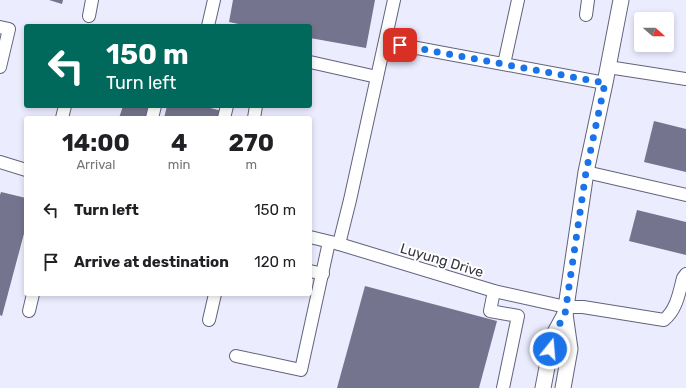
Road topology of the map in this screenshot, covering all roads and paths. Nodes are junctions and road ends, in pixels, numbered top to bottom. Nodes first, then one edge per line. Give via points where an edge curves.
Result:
1 (92, 0) edge
2 (214, 0) edge
3 (394, 0) edge
4 (518, 0) edge
5 (588, 0) edge
6 (622, 0) edge
7 (586, 15) dead end
8 (89, 16) dead end
9 (208, 24) edge
10 (0, 27) edge
11 (385, 42) junction
12 (312, 62) edge
13 (504, 64) junction
14 (0, 67) edge
15 (608, 67) junction
16 (377, 77) junction
17 (686, 79) edge
18 (605, 83) junction
19 (0, 162) edge
20 (24, 169) edge
21 (586, 172) junction
22 (686, 195) edge
23 (312, 238) edge
24 (334, 243) junction
25 (312, 271) edge
26 (323, 274) junction
27 (686, 274) edge
28 (494, 291) junction
29 (33, 296) edge
30 (215, 296) edge
31 (566, 310) junction
32 (29, 311) dead end
33 (209, 320) dead end
34 (236, 356) dead end
35 (503, 388) edge
36 (543, 388) edge
37 (563, 388) edge

1 - 8 street
2 - 9 street
3 - 11 street
4 - 13 street
5 - 7 street
6 - 15 main road
10 - 14 street via 9,29
11 - 13 street
11 - 16 street
12 - 16 street
13 - 18 street
15 - 17 street
15 - 18 main road
16 - 24 street via 350,200
18 - 21 main road
19 - 20 street
21 - 22 street
21 - 31 main road
23 - 24 street, Luyung Drive
24 - 26 street
24 - 28 street, Luyung Drive
25 - 26 street
26 - 34 street via 301,370
27 - 31 street, Luyung Drive via 675,306 664,320 583,307
28 - 31 street, Luyung Drive
28 - 35 street via 490,311 518,316
29 - 32 street
30 - 33 street
31 - 36 main road via 553,336
31 - 37 main road via 570,349

